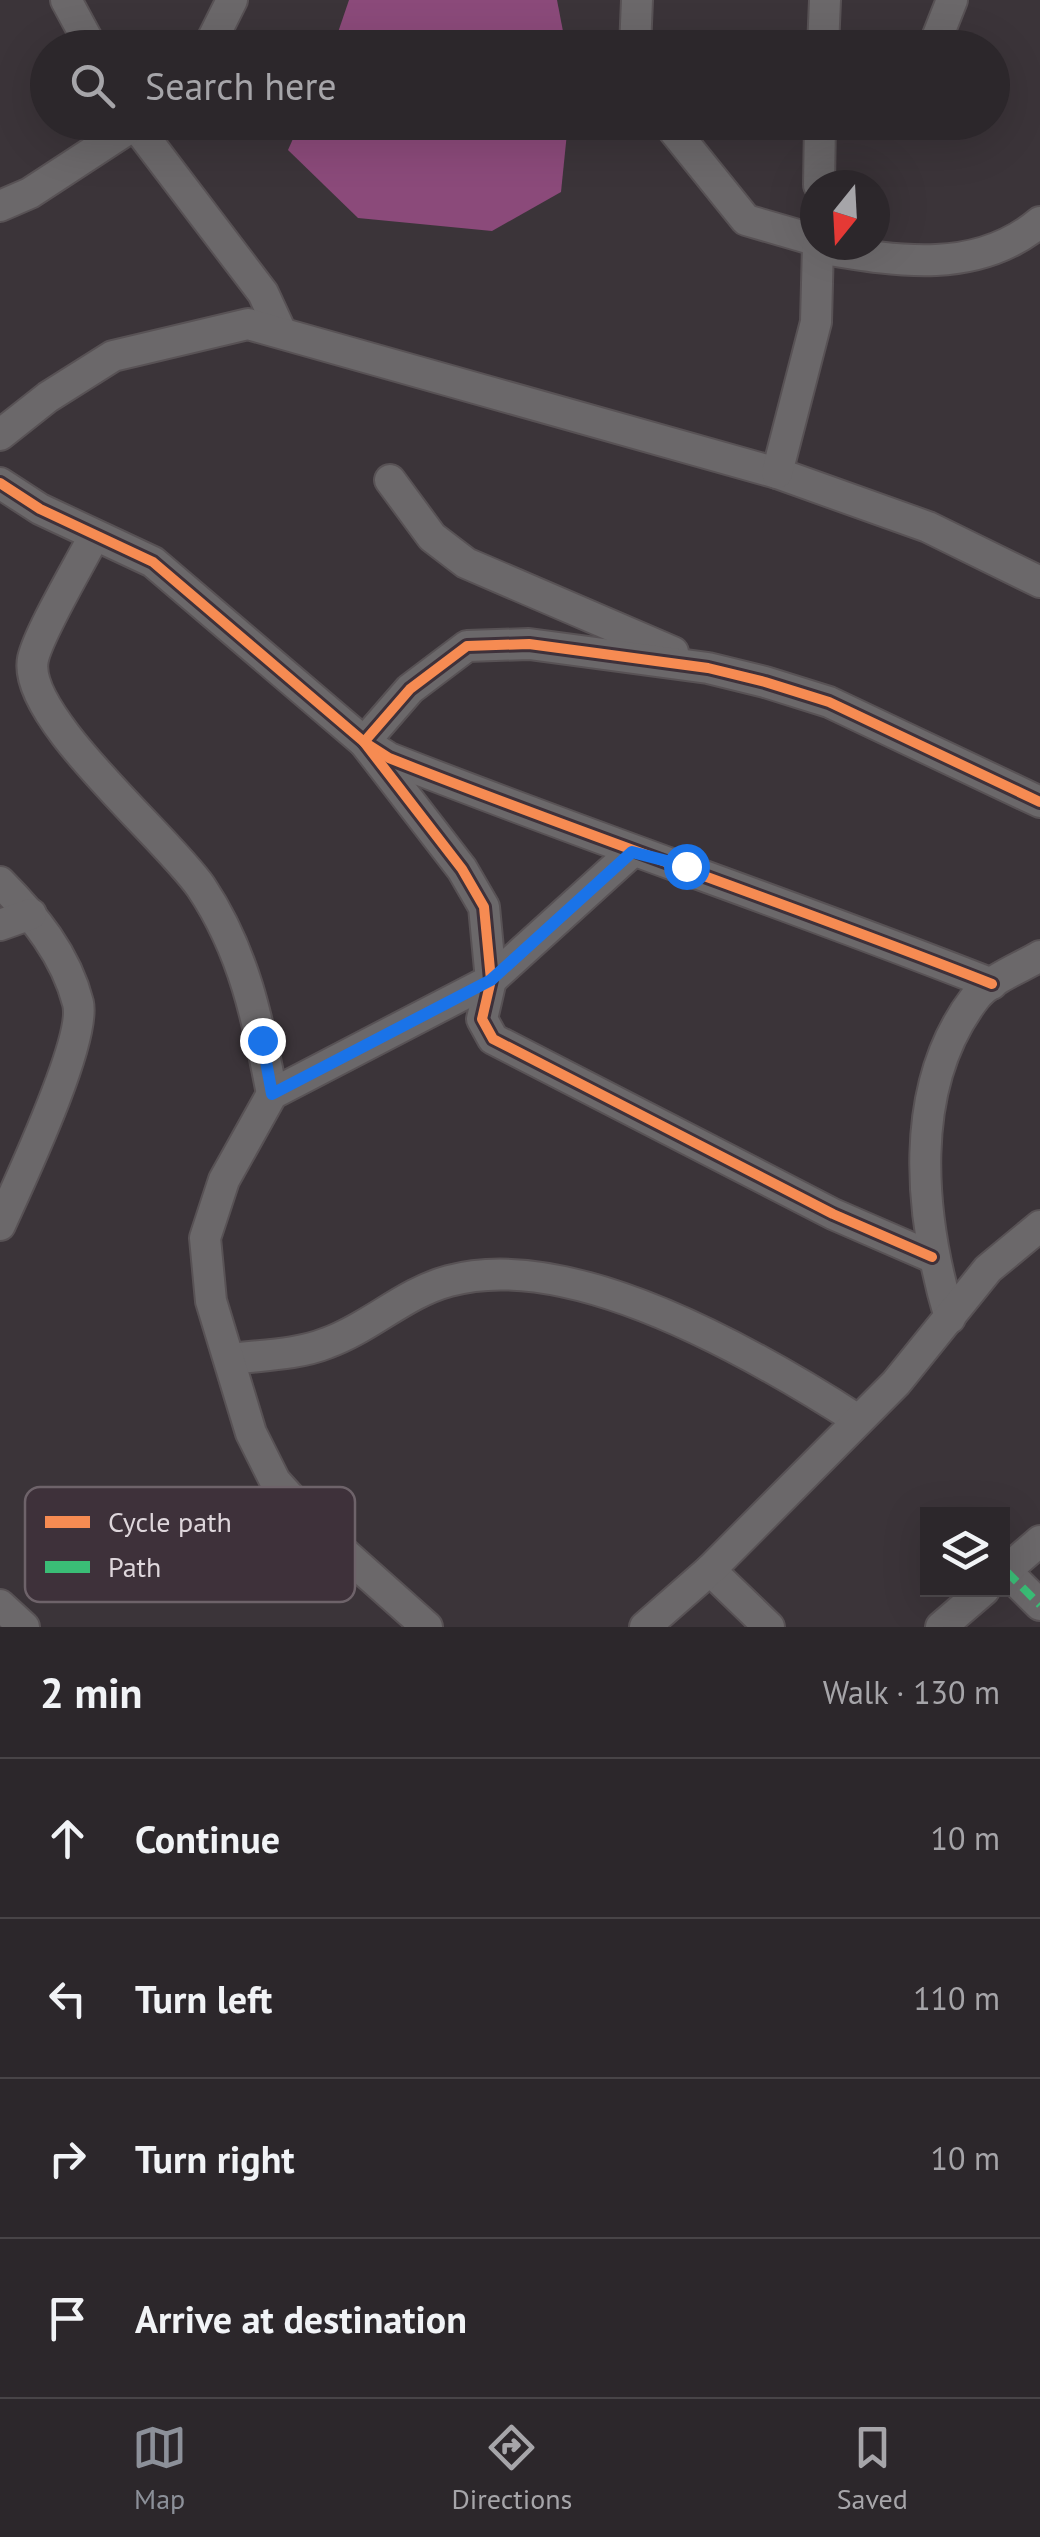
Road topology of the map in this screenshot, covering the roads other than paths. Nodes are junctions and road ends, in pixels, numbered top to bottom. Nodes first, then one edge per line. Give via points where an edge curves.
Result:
1 (66, 0) edge
2 (232, 0) edge
3 (637, 0) edge
4 (825, 0) edge
5 (952, 0) edge
6 (82, 30) edge
7 (217, 30) edge
8 (636, 30) edge
9 (824, 30) edge
10 (941, 30) edge
11 (126, 140) edge
12 (154, 140) edge
13 (681, 140) edge
14 (820, 140) edge
15 (819, 170) edge
16 (0, 206) edge
17 (1040, 222) edge
18 (800, 238) edge
19 (890, 257) edge
20 (817, 260) edge
21 (281, 332) junction
22 (2, 428) edge
23 (777, 473) junction
24 (390, 480) dead end
25 (0, 483) edge
26 (94, 536) junction
27 (1040, 582) edge
28 (708, 668) junction
29 (364, 742) junction
30 (1040, 802) edge
31 (632, 852) junction
32 (0, 882) edge
33 (31, 914) junction
34 (0, 925) edge
35 (1040, 956) edge
36 (491, 980) junction
37 (992, 984) junction
38 (272, 1094) junction
39 (0, 1225) edge
40 (1040, 1226) edge
41 (932, 1258) junction
42 (950, 1318) junction
43 (230, 1359) junction
44 (858, 1420) junction
45 (280, 1487) edge
46 (1040, 1541) edge
47 (355, 1563) edge
48 (1010, 1567) edge
49 (710, 1570) junction
50 (1010, 1586) edge
51 (976, 1597) edge
52 (1040, 1605) edge
53 (0, 1606) edge
54 (24, 1627) edge
55 (427, 1627) edge
56 (645, 1627) edge
57 (770, 1627) edge
58 (942, 1627) edge

1 - 6 street
2 - 7 street
3 - 8 street
4 - 9 street
5 - 10 street
11 - 16 street
12 - 21 street via 263,293
13 - 18 street via 746,220
14 - 15 street
17 - 19 street via 979,257
20 - 23 street via 816,322
21 - 22 street via 248,324 112,356
21 - 23 street
23 - 27 street via 928,528
24 - 28 street via 432,536 466,563
25 - 26 street
26 - 29 street via 153,562
26 - 38 street via 33,659 36,692 64,736 201,887 238,950
28 - 29 street via 529,644 468,646 410,689
28 - 30 street via 829,702
29 - 31 street via 389,758
29 - 36 street via 484,907
31 - 36 street
31 - 37 street via 686,866
32 - 33 street
33 - 34 street
33 - 39 street via 49,937 79,1005 76,1032
35 - 37 street
36 - 38 street
36 - 41 street via 482,1018 493,1039
37 - 41 street via 977,996 945,1049 932,1096 924,1199
38 - 43 street via 224,1180 205,1238 211,1300
40 - 42 street via 988,1269
41 - 42 street
42 - 44 street
43 - 44 street via 328,1343 416,1291 453,1280 570,1282 683,1323 786,1374
43 - 45 street via 252,1433
44 - 49 street
46 - 48 street
47 - 55 street
49 - 56 street
49 - 57 street
50 - 52 street
51 - 58 street
53 - 54 street

